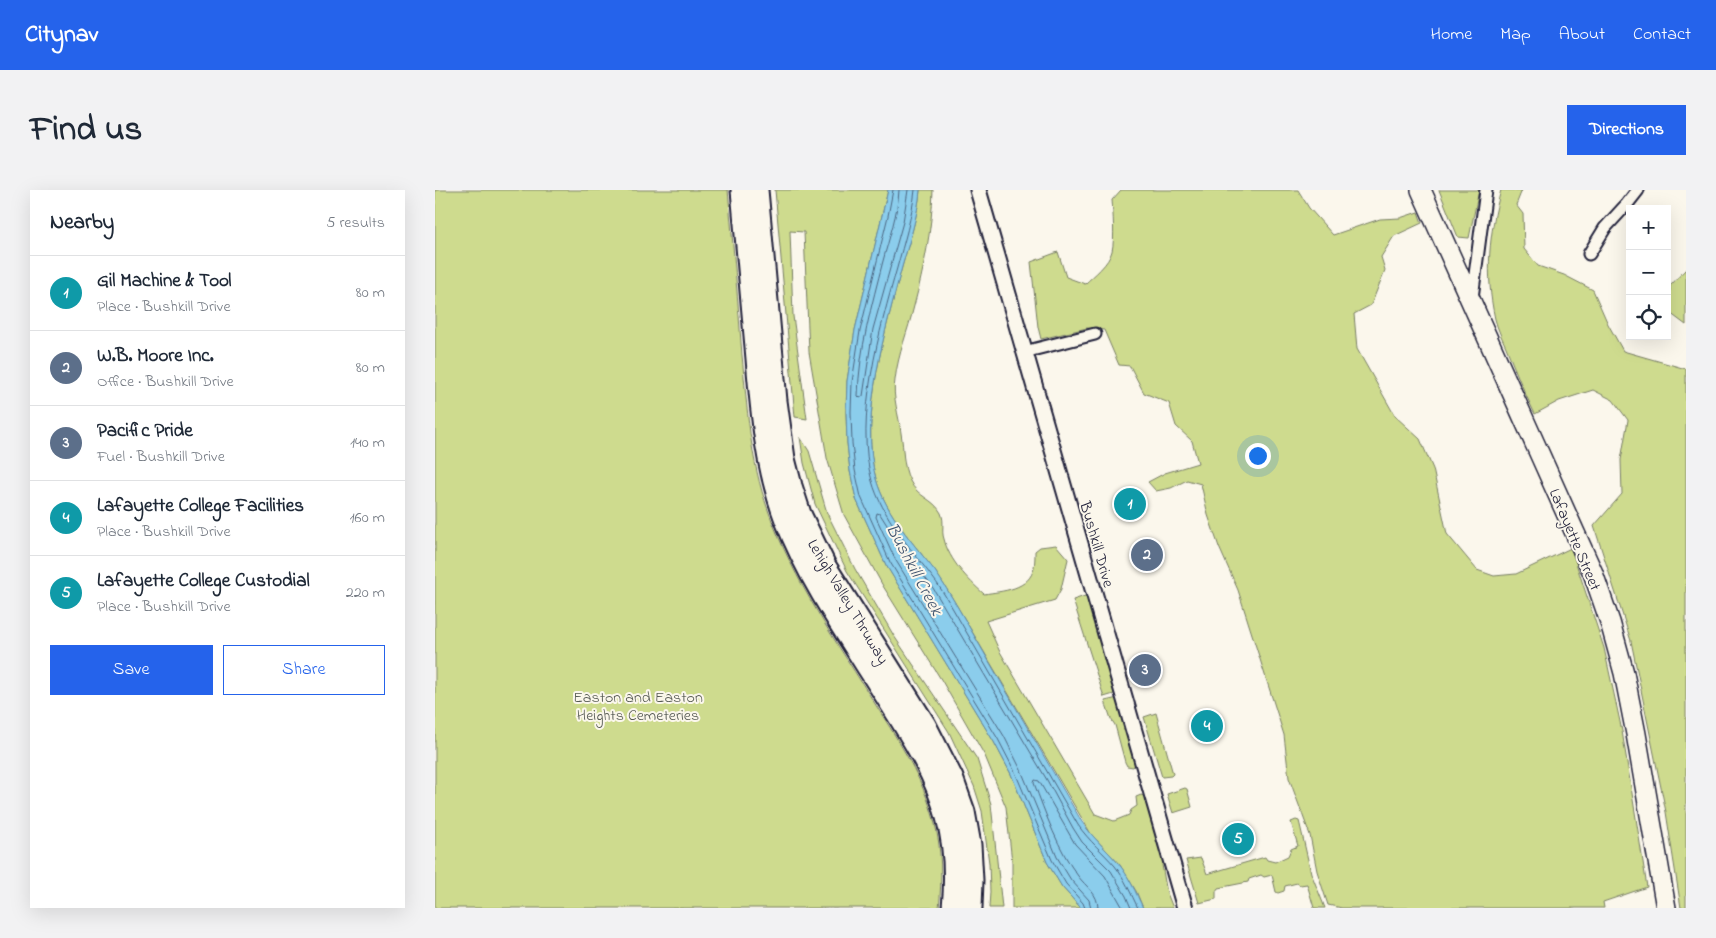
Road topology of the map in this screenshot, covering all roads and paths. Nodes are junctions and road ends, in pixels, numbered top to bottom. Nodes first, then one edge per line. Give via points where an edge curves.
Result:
1 (742, 190) edge
2 (757, 190) edge
3 (978, 190) edge
4 (1421, 190) edge
5 (1486, 190) edge
6 (1638, 190) edge
7 (1589, 254) dead end
8 (1471, 302) junction
9 (1095, 334) dead end
10 (1024, 352) junction
11 (953, 908) edge
12 (971, 908) edge
13 (1185, 908) edge
14 (1666, 908) edge

1 - 11 highway, Lehigh Valley Thruway via 760,401 775,487 808,567 915,742 936,784 953,847
2 - 12 highway, Lehigh Valley Thruway via 776,401 791,486 800,514 825,566 925,726 952,778 964,812 970,845
3 - 10 street, Bushkill Drive
4 - 8 main road, Lafayette Street
5 - 8 street
6 - 7 street via 1605,228
8 - 14 main road, Lafayette Street via 1593,573 1610,622 1636,734
9 - 10 street
10 - 13 street, Bushkill Drive

